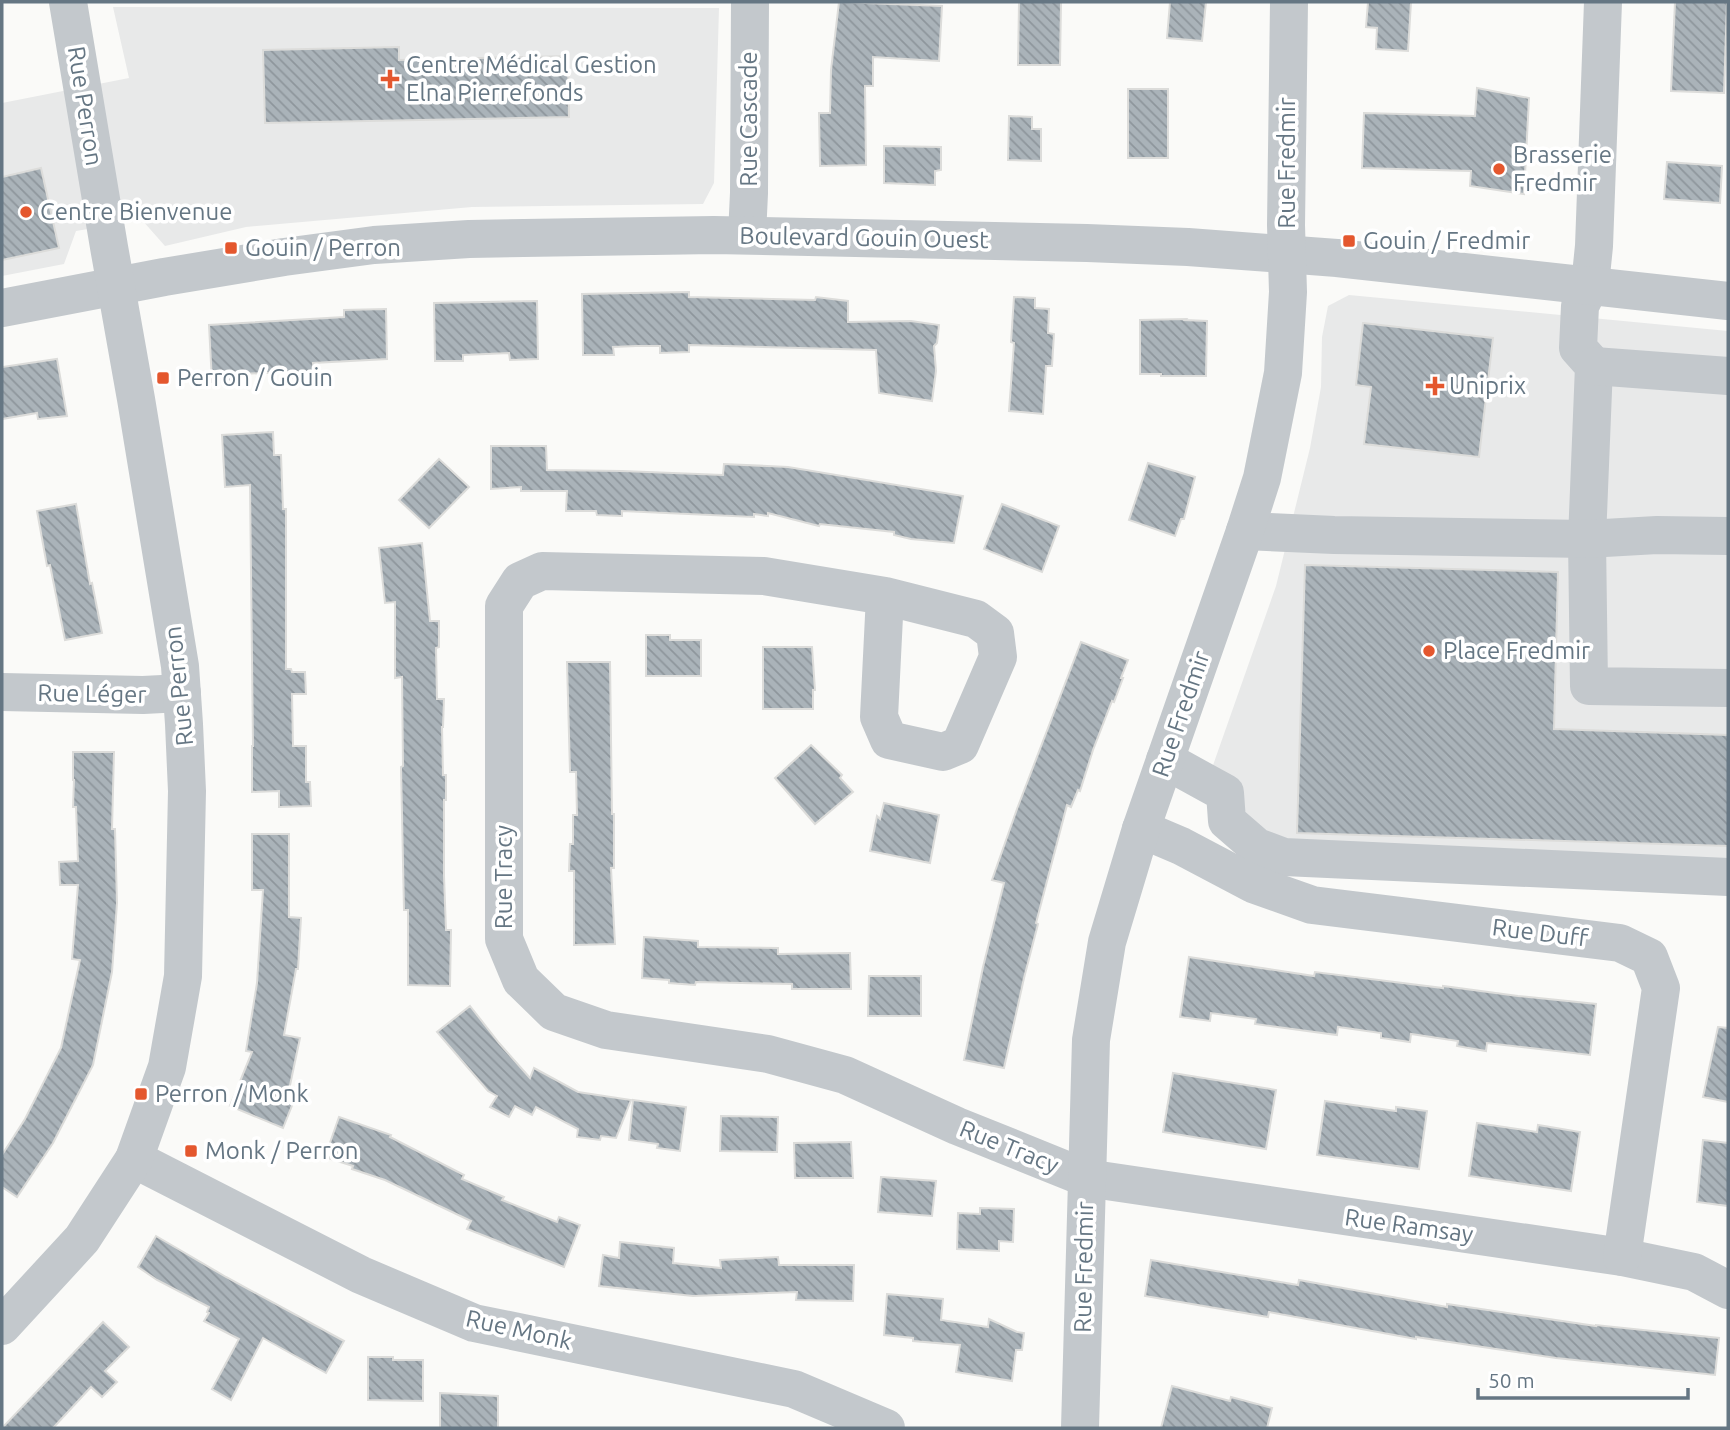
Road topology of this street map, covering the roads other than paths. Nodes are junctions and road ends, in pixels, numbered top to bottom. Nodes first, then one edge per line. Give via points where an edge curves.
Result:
1 (68, 2) edge
2 (750, 2) edge
3 (1289, 2) edge
4 (1604, 2) edge
5 (747, 236) junction
6 (1287, 253) junction
7 (116, 285) junction
8 (1590, 285) junction
9 (1728, 301) edge
10 (2, 308) edge
11 (1594, 366) junction
12 (1728, 376) edge
13 (1245, 531) junction
14 (1728, 536) edge
15 (1587, 539) junction
16 (885, 596) dead end
17 (1728, 688) edge
18 (2, 692) edge
19 (182, 693) junction
20 (1165, 760) junction
21 (1141, 829) junction
22 (1728, 877) edge
23 (134, 1159) junction
24 (1086, 1178) junction
25 (1622, 1257) junction
26 (1728, 1290) edge
27 (2, 1326) edge
28 (886, 1428) edge
29 (1080, 1428) edge

1 - 7 street, Rue Perron
2 - 5 street, Rue Cascade
3 - 6 street, Rue Fredmir
4 - 8 street
5 - 6 street, Boulevard Gouin Ouest via 1087,243
5 - 7 street, Boulevard Gouin Ouest via 402,242
6 - 8 street, Boulevard Gouin Ouest
6 - 13 street, Rue Fredmir via 1281,383 1262,478
7 - 10 street, Boulevard Gouin Ouest
7 - 19 street, Rue Perron
8 - 9 street, Boulevard Gouin Ouest
8 - 11 street via 1580,306 1578,348
11 - 12 street
11 - 15 street
13 - 15 street
13 - 20 street, Rue Fredmir
14 - 15 street
15 - 17 street via 1589,686
16 - 24 street, Rue Tracy via 764,576 542,572 520,581 504,606 504,939 521,980 554,1012 606,1030 768,1054 845,1075
18 - 19 street, Rue Léger
19 - 23 street, Rue Perron via 187,791 183,976 167,1067
20 - 21 street, Rue Fredmir
20 - 22 street via 1225,793 1227,821 1257,847 1284,857
21 - 24 street, Rue Fredmir via 1107,942 1091,1040
21 - 25 street, Rue Duff via 1253,884 1312,905 1620,943 1649,957 1661,988
23 - 27 street, Rue Perron via 82,1239
23 - 28 street, Rue Monk via 361,1275 474,1323 794,1388
24 - 25 street, Rue Ramsay
24 - 29 street, Rue Fredmir
25 - 26 street, Rue Ramsay via 1694,1272

